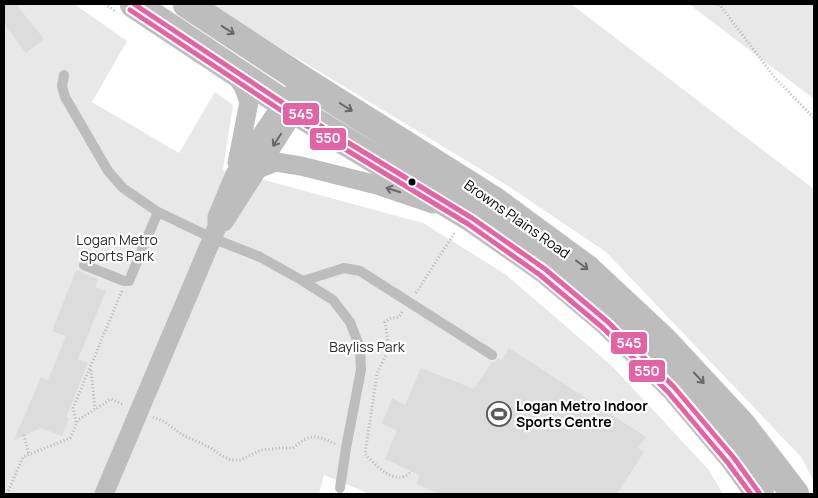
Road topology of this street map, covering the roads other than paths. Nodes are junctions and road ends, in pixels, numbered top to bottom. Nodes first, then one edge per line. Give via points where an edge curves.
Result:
1 (187, 4) edge
2 (127, 9) edge
3 (229, 67) junction
4 (64, 74) dead end
5 (304, 81) junction
6 (289, 107) junction
7 (258, 169) junction
8 (235, 174) junction
9 (158, 212) junction
10 (463, 229) junction
11 (214, 232) junction
12 (84, 265) dead end
13 (303, 281) junction
14 (492, 355) dead end
15 (340, 488) dead end
16 (104, 494) edge
17 (760, 494) edge
18 (795, 494) edge

1 -> 5 main road, Browns Plains Road
2 - 3 main road, Browns Plains Road
3 - 6 main road, Browns Plains Road
3 - 8 street via 243,86 249,102
4 - 9 lane via 62,86 65,97 108,171 123,188
5 - 6 street
5 -> 18 main road, Browns Plains Road via 493,200 588,269 697,376 742,425
6 -> 7 street
6 - 8 street
6 - 10 main road, Browns Plains Road
10 -> 7 street via 377,185 276,162
7 - 11 street
8 - 11 street
9 - 11 lane
9 - 12 lane via 129,281
10 - 17 main road, Browns Plains Road via 545,269 608,322 674,387
11 - 13 lane
11 - 16 street
13 - 14 lane via 344,268 360,271
13 - 15 lane via 333,300 350,322 360,348 361,370

